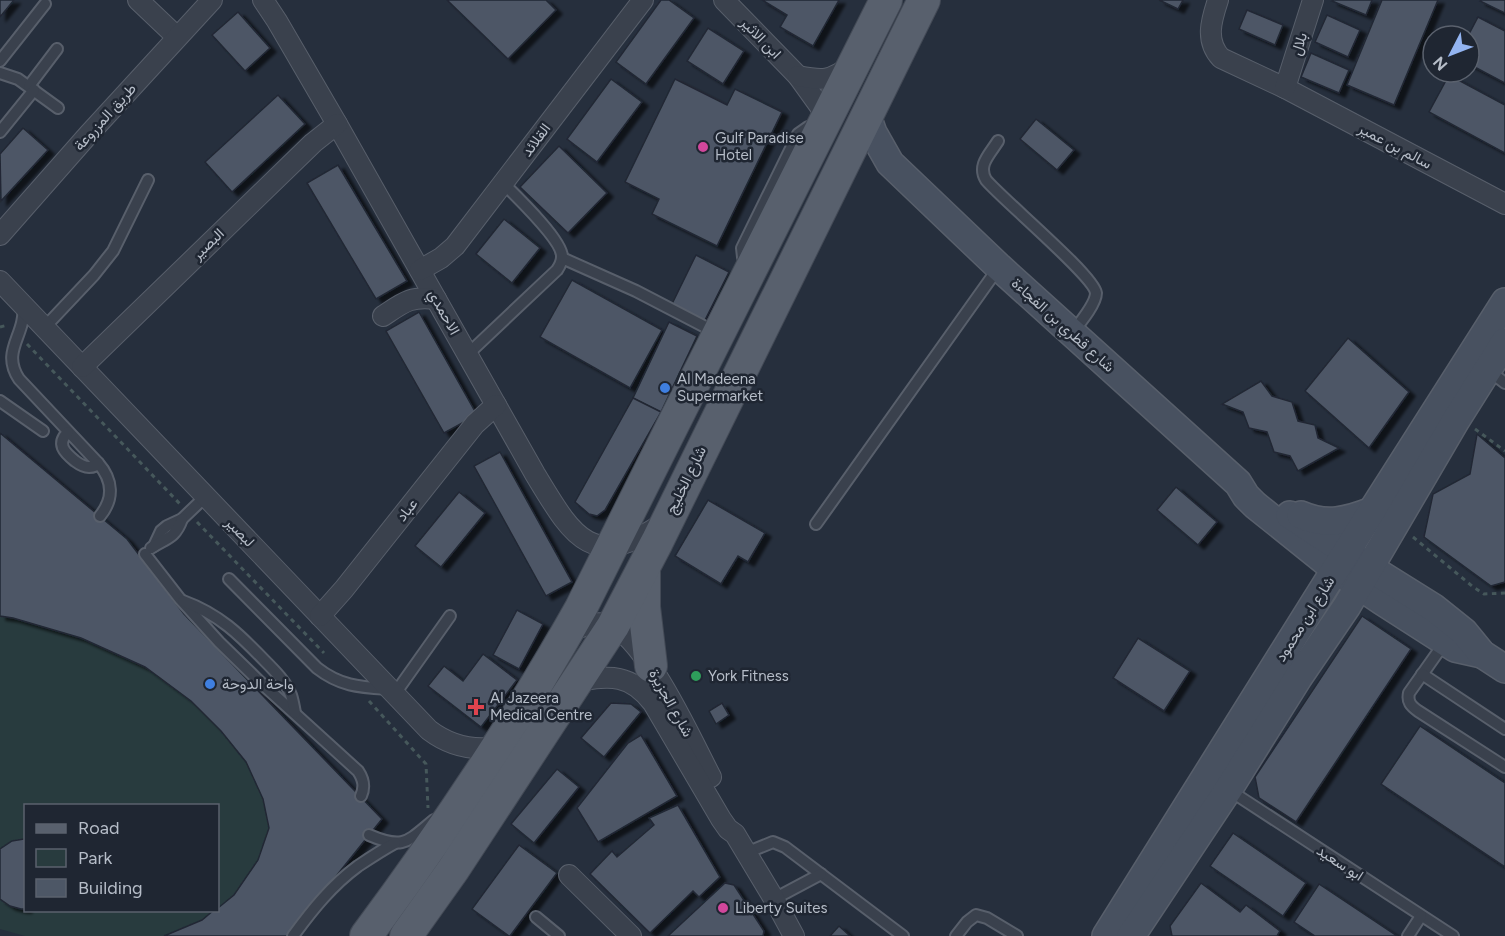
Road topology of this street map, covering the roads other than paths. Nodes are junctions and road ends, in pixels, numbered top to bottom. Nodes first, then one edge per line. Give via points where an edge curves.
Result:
1 (138, 0) edge
2 (212, 0) edge
3 (263, 0) edge
4 (643, 0) edge
5 (724, 0) edge
6 (886, 0) edge
7 (924, 0) edge
8 (1218, 0) edge
9 (1313, 0) edge
10 (45, 4) dead end
11 (177, 37) junction
12 (57, 50) dead end
13 (0, 61) edge
14 (855, 62) junction
15 (0, 73) edge
16 (798, 76) junction
17 (31, 88) junction
18 (1284, 88) junction
19 (58, 108) dead end
20 (867, 116) junction
21 (825, 122) junction
22 (337, 124) junction
23 (0, 132) edge
24 (998, 141) dead end
25 (890, 163) junction
26 (843, 165) junction
27 (148, 180) dead end
28 (503, 183) junction
29 (1505, 204) edge
30 (0, 234) edge
31 (562, 258) junction
32 (999, 267) junction
33 (420, 270) junction
34 (0, 281) edge
35 (436, 299) junction
36 (405, 301) junction
37 (1505, 302) edge
38 (22, 305) junction
39 (383, 316) dead end
40 (44, 328) junction
41 (1072, 333) junction
42 (718, 334) junction
43 (1505, 342) edge
44 (468, 354) junction
45 (82, 367) junction
46 (1496, 376) edge
47 (0, 401) edge
48 (496, 405) junction
49 (43, 431) dead end
50 (68, 432) junction
51 (98, 463) junction
52 (1238, 483) junction
53 (206, 496) junction
54 (1270, 501) junction
55 (100, 516) dead end
56 (1384, 517) junction
57 (668, 519) junction
58 (816, 524) dead end
59 (611, 547) junction
60 (1342, 561) junction
61 (644, 568) junction
62 (1364, 577) junction
63 (229, 579) dead end
64 (180, 599) junction
65 (320, 616) junction
66 (450, 616) dead end
67 (613, 626) junction
68 (1451, 633) junction
69 (566, 634) junction
70 (651, 666) junction
71 (1505, 669) edge
72 (1422, 674) junction
73 (576, 681) junction
74 (392, 692) junction
75 (295, 713) junction
76 (1505, 729) edge
77 (497, 747) junction
78 (1505, 767) edge
79 (1228, 790) junction
80 (361, 796) dead end
81 (458, 808) junction
82 (735, 834) junction
83 (369, 835) dead end
84 (394, 843) junction
85 (746, 853) junction
86 (821, 874) junction
87 (569, 875) dead end
88 (774, 899) junction
89 (1421, 916) junction
90 (536, 917) dead end
91 (367, 930) edge
92 (293, 936) edge
93 (406, 936) edge
94 (559, 936) edge
95 (631, 936) edge
96 (794, 936) edge
97 (903, 936) edge
98 (957, 936) edge
99 (1017, 936) edge
100 (1106, 936) edge
101 (1131, 936) edge
102 (1408, 936) edge
103 (1453, 936) edge

1 - 11 street
2 - 11 street, طريق المزروعة
3 - 22 street, الاحمدي
4 - 28 street, القلائد
5 - 16 street, ابن الاثير
6 - 14 main road
7 - 20 main road, شارع الخليج
8 - 18 street, سالم بن عمير via 1211,27 1214,51
9 - 18 street, بلال
10 - 13 lane
11 - 30 street, طريق المزروعة
12 - 17 lane
14 - 16 street via 825,80
14 - 21 main road
15 - 17 lane
16 - 21 street, ابن الاثير via 821,108
17 - 19 lane
17 - 23 lane
18 - 29 street, سالم بن عمير
20 - 25 street, شارع قطري بن الفجاءة
20 - 26 main road, شارع الخليج
21 - 42 main road
22 - 33 street, الاحمدي
22 - 45 street, البصير
24 - 41 lane via 982,174 1095,289 1093,303
25 - 26 street
25 - 32 street, شارع قطري بن الفجاءة
26 - 57 main road, شارع الخليج
27 - 40 lane via 113,251
28 - 31 lane via 545,227 561,249
28 - 33 street, القلائد via 455,246
31 - 42 lane
31 - 44 lane via 557,270
32 - 41 street, شارع قطري بن الفجاءة
32 - 58 lane
33 - 35 street, الاحمدي
33 - 36 street
34 - 38 street, لبصير
35 - 36 street
35 - 44 street, الاحمدي
36 - 39 street
37 - 56 street, شارع ابن محمود
38 - 40 street, لبصير
38 - 50 lane via 24,313 8,354 10,368
40 - 45 street, لبصير
41 - 52 street, شارع قطري بن الفجاءة
42 - 59 main road
43 - 46 street, شارع ابن محمود
44 - 48 street, الاحمدي
45 - 53 street, لبصير
46 - 56 street, شارع ابن محمود via 1459,417
47 - 49 lane
48 - 59 street, الاحمدي via 566,524 588,541
48 - 65 street, عباد via 475,424
50 - 51 lane
50 - 51 lane via 62,444 65,453 87,467
51 - 55 lane via 111,489
52 - 54 street, شارع قطري بن الفجاءة
52 - 60 street, شارع قطري بن الفجاءة via 1256,505
53 - 64 lane via 182,519 172,536 144,555
53 - 65 street, لبصير
54 - 56 street via 1311,520
54 - 60 street, شارع قطري بن الفجاءة
56 - 60 street, شارع ابن محمود
56 - 62 street, شارع ابن محمود
57 - 59 street via 634,541
57 - 61 main road, شارع الخليج
59 - 69 main road
60 - 62 street, شارع قطري بن الفجاءة
60 - 100 street, شارع ابن محمود
61 - 67 main road, شارع الخليج
61 - 70 main road
62 - 68 street, شارع قطري بن الفجاءة via 1434,608
62 - 79 street, شارع ابن محمود
63 - 74 lane via 325,675 345,684
64 - 75 lane via 219,642
64 - 75 lane via 207,611 242,637 287,686
65 - 74 street, لبصير
66 - 74 lane
67 - 69 street via 593,623
67 - 70 street, شارع الجزيرة via 633,642
67 - 73 main road, شارع الخليج
68 - 71 street, شارع قطري بن الفجاءة via 1455,648 1482,654
68 - 72 lane
69 - 77 main road
70 - 82 street, شارع الجزيرة via 730,814
72 - 76 lane
72 - 78 lane via 1409,693 1409,703
73 - 82 street, شارع الجزيرة via 615,678 646,694 728,829
73 - 93 main road, شارع الخليج
74 - 77 street, لبصير via 429,730 446,741 466,748
75 - 80 lane via 358,771 364,783
77 - 81 main road
79 - 89 lane, ابو سعيد
79 - 101 street, شارع ابن محمود
81 - 84 lane via 436,818 416,836
81 - 91 main road
82 - 85 street, شارع الجزيرة
83 - 84 lane
84 - 92 lane via 342,879
85 - 86 lane via 777,843
85 - 88 street, شارع الجزيرة
86 - 88 lane
86 - 97 lane
87 - 95 street
88 - 96 street, شارع الجزيرة
89 - 102 lane
89 - 103 lane, ابو سعيد
90 - 94 lane
98 - 99 lane via 976,915

